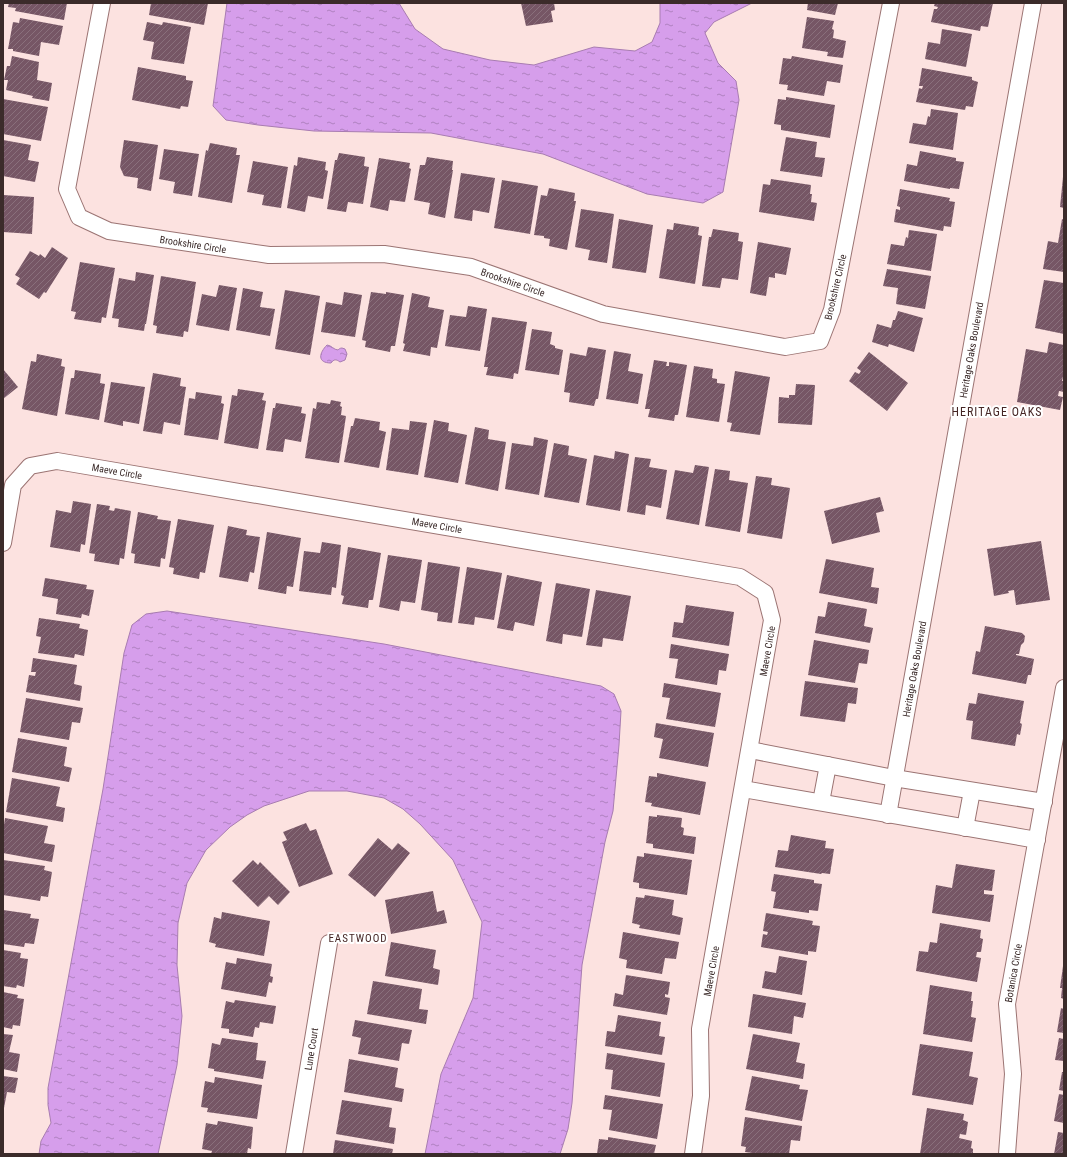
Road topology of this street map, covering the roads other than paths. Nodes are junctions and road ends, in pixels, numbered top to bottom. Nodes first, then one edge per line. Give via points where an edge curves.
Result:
1 (102, 3) edge
2 (891, 3) edge
3 (1032, 3) edge
4 (3, 543) edge
5 (1064, 688) edge
6 (750, 750) junction
7 (828, 765) junction
8 (894, 778) junction
9 (743, 789) junction
10 (972, 791) junction
11 (821, 802) junction
12 (1044, 802) junction
13 (888, 815) junction
14 (965, 828) junction
15 (1037, 840) junction
16 (329, 943) dead end
17 (294, 1154) edge
18 (693, 1154) edge
19 (1007, 1154) edge

1 - 2 street, Brookshire Circle via 67,189 79,217 109,231 269,255 384,254 471,267 603,314 785,347 820,341 832,310
3 - 8 street, Heritage Oaks Boulevard
4 - 6 street, Maeve Circle via 13,485 30,466 57,461 740,577 765,593 772,620
5 - 12 street, Botanica Circle
6 - 7 street
6 - 9 street, Maeve Circle
7 - 8 street
7 - 11 street
8 - 10 street
8 - 13 street, Heritage Oaks Boulevard
9 - 11 street
9 - 18 street, Maeve Circle via 700,1029 701,1096
10 - 12 street
10 - 14 street
11 - 13 street
12 - 15 street, Botanica Circle
13 - 14 street
14 - 15 street
15 - 19 street, Botanica Circle via 1007,1004 1013,1074
16 - 17 street, Lune Court

